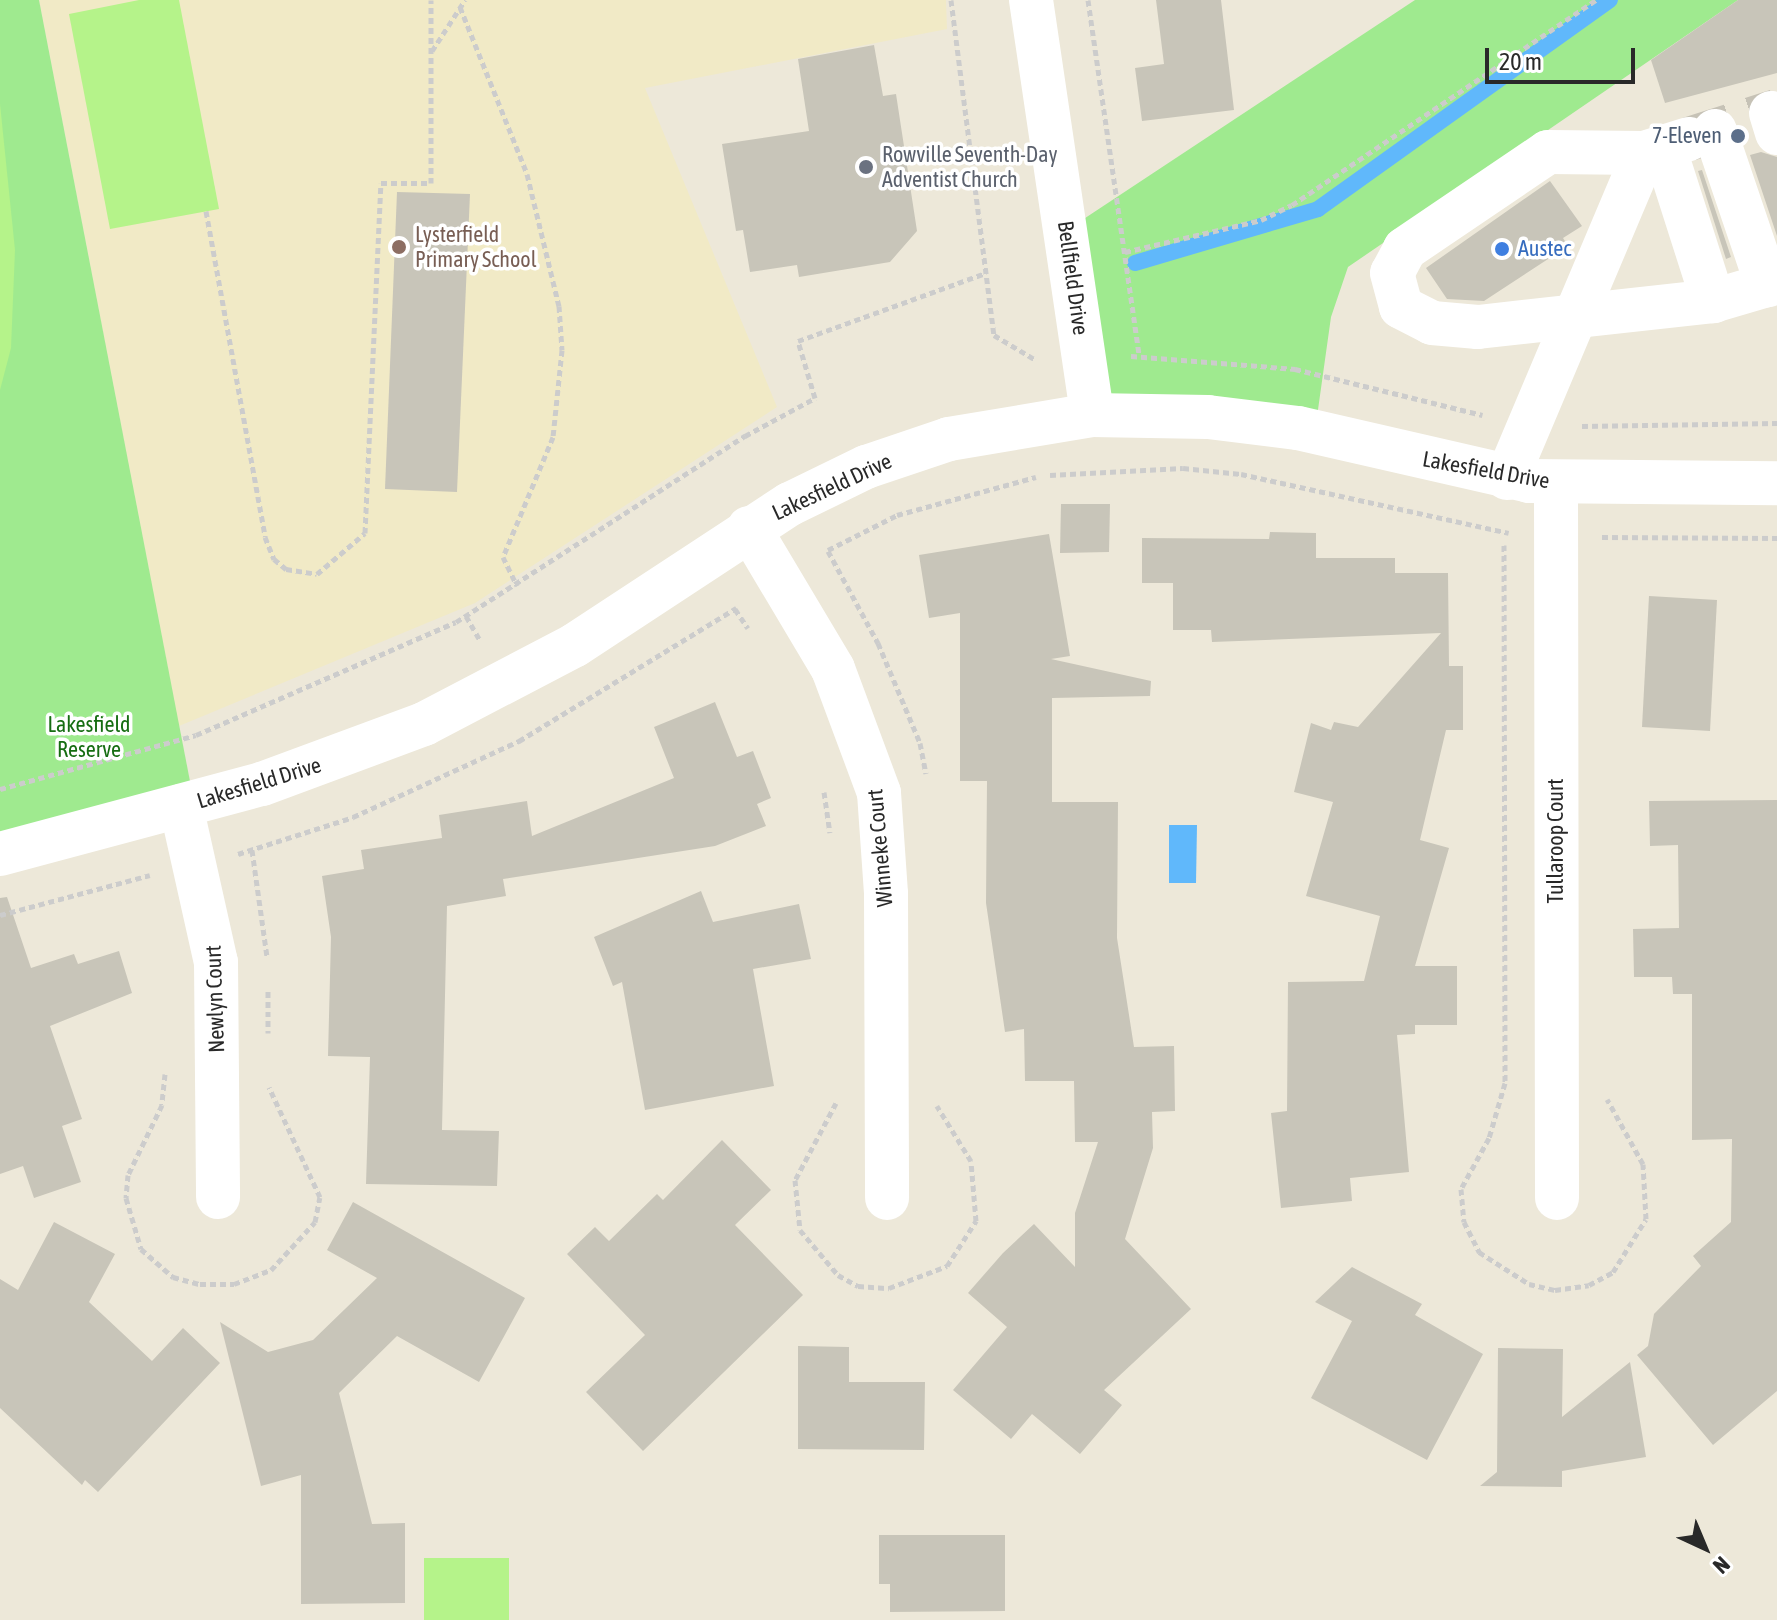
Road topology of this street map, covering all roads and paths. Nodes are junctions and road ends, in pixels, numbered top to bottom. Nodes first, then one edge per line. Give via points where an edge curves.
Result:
1 (431, 0) edge
2 (465, 0) edge
3 (951, 0) edge
4 (1031, 0) edge
5 (1088, 0) edge
6 (1596, 0) edge
7 (460, 7) junction
8 (432, 52) junction
9 (1678, 142) junction
10 (206, 211) dead end
11 (1125, 252) junction
12 (986, 273) junction
13 (1772, 284) edge
14 (1713, 301) junction
15 (1571, 316) junction
16 (1139, 355) dead end
17 (1037, 360) dead end
18 (1092, 415) junction
19 (1777, 423) edge
20 (1573, 426) dead end
21 (1507, 478) junction
22 (1556, 483) junction
23 (1777, 483) edge
24 (749, 528) junction
25 (1519, 535) dead end
26 (1587, 536) dead end
27 (1777, 538) edge
28 (817, 558) dead end
29 (517, 586) junction
30 (466, 616) junction
31 (489, 655) dead end
32 (0, 789) edge
33 (181, 806) junction
34 (0, 854) edge
35 (157, 873) dead end
36 (0, 915) edge
37 (218, 1197) dead end
38 (887, 1198) dead end
39 (1557, 1198) dead end

1 - 8 path
2 - 7 path
3 - 12 path
4 - 18 street, Bellfield Drive
5 - 11 path
6 - 11 path via 1292,205 1261,220
7 - 8 path
7 - 29 path via 527,174 559,306 562,350 553,437 503,557
8 - 10 path via 431,183 381,183 365,533 317,574 286,569 265,537
9 - 13 street
9 - 14 street
9 - 15 street
9 - 15 street via 1548,152 1425,232 1394,266 1393,291 1418,319 1478,327
11 - 16 path
12 - 17 path via 994,335
12 - 29 path via 798,341 815,398 679,477
13 - 14 street
14 - 15 street
15 - 21 street
18 - 21 street, Lakesfield Drive via 1248,419
18 - 24 street, Lakesfield Drive via 949,439 866,467
19 - 20 path
21 - 22 street, Lakesfield Drive
22 - 23 street, Lakesfield Drive
22 - 39 street, Tullaroop Court
24 - 33 street, Lakesfield Drive via 575,645 424,724 342,758
24 - 38 street, Winneke Court via 833,669 879,793 886,894
25 - 28 path via 1241,474 1122,469 1050,475 941,500 858,532
26 - 27 path
29 - 30 path
30 - 31 path
30 - 32 path via 196,735
33 - 34 street, Lakesfield Drive
33 - 37 street, Newlyn Court via 216,962
35 - 36 path

